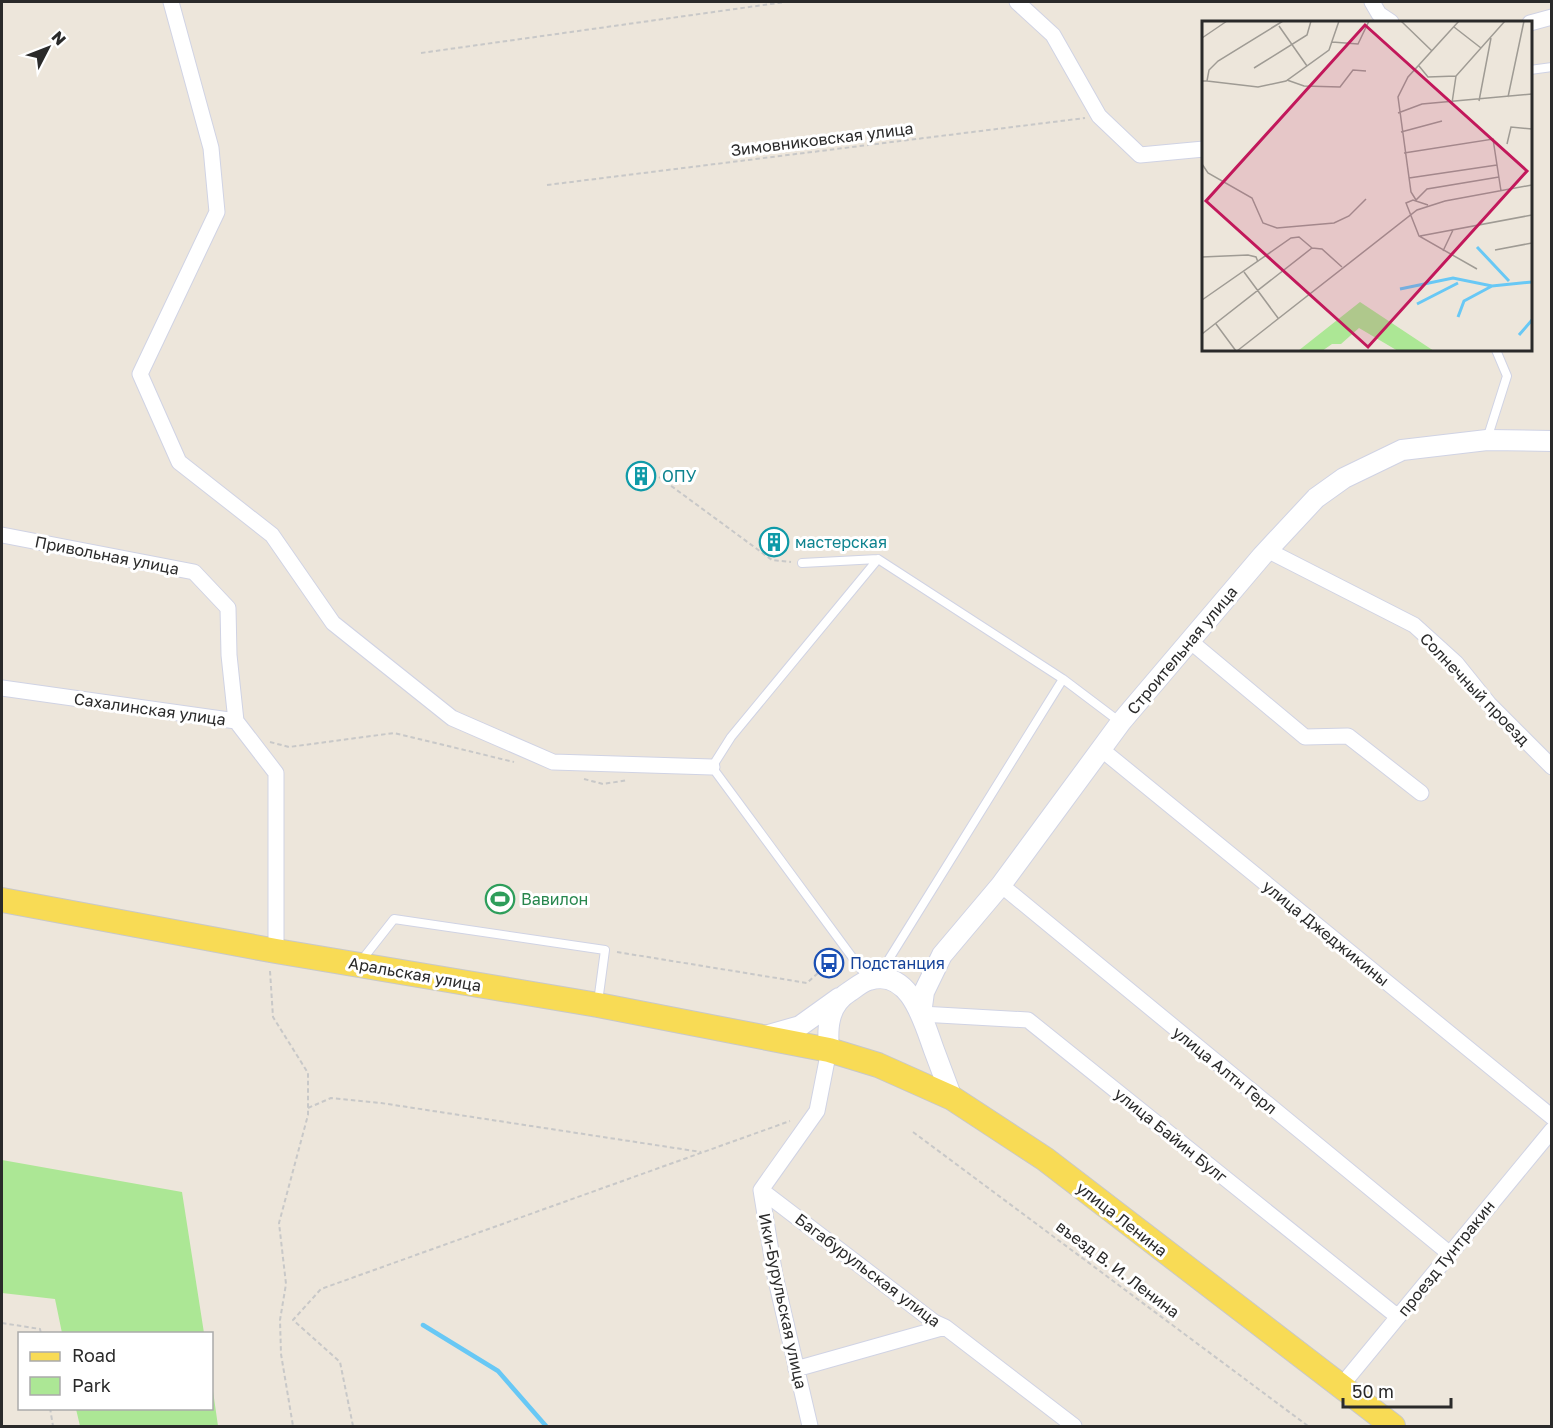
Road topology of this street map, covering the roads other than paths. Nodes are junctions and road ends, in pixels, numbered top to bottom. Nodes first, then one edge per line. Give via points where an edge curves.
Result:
1 (171, 2) edge
2 (1017, 2) edge
3 (1372, 2) edge
4 (1551, 17) edge
5 (1390, 21) edge
6 (1532, 22) edge
7 (1551, 66) edge
8 (1532, 70) edge
9 (1202, 149) edge
10 (1496, 351) edge
11 (1487, 440) junction
12 (1551, 441) edge
13 (2, 535) edge
14 (1267, 550) junction
15 (878, 559) junction
16 (802, 563) road end
17 (1190, 641) junction
18 (1063, 679) junction
19 (2, 688) edge
20 (236, 721) junction
21 (1121, 723) junction
22 (1101, 749) junction
23 (1551, 765) edge
24 (712, 768) junction
25 (1421, 793) dead end
26 (1001, 885) junction
27 (2, 900) edge
28 (276, 951) junction
29 (942, 955) junction
30 (359, 964) junction
31 (878, 979) junction
32 (844, 995) junction
33 (598, 1005) junction
34 (921, 1014) junction
35 (762, 1037) junction
36 (829, 1050) junction
37 (934, 1050) junction
38 (909, 1079) junction
39 (952, 1098) junction
40 (1551, 1117) edge
41 (1551, 1130) edge
42 (761, 1190) junction
43 (1450, 1254) junction
44 (1398, 1317) junction
45 (945, 1327) junction
46 (796, 1369) junction
47 (1341, 1386) junction
48 (810, 1426) edge
49 (1074, 1426) edge
50 (1393, 1426) edge

1 - 24 street via 211,148 217,212 140,374 179,462 272,535 333,623 452,718 553,762
2 - 9 street via 1053,35 1100,116 1140,155
3 - 5 street
4 - 6 street
7 - 8 lane
10 - 11 lane via 1507,376
11 - 12 street, Строительная улица
11 - 14 street, Строительная улица via 1402,450 1344,478 1317,498
13 - 20 street, Привольная улица via 194,572 228,608
14 - 17 street, Строительная улица
14 - 23 street, Солнечный проезд via 1414,625 1456,663 1489,704
15 - 16 lane
15 - 18 lane
15 - 24 lane via 731,737
17 - 21 street, Строительная улица
17 - 25 street via 1305,737 1348,736
18 - 21 lane
18 - 31 lane
19 - 20 street, Сахалинская улица
20 - 28 street, Сахалинская улица via 276,773
21 - 22 street, Строительная улица
22 - 26 street, Строительная улица
22 - 40 street, улица Джеджикины
24 - 31 lane
26 - 29 street, Строительная улица
26 - 43 street, улица Алтн Герл
27 - 28 main road, Аральская улица
28 - 30 main road, Аральская улица
29 - 31 street via 920,972
29 - 34 street, Строительная улица via 924,992
30 - 33 main road, Аральская улица
30 - 33 lane via 394,919 605,950
31 - 32 street
31 - 34 street via 899,984
32 - 35 street via 800,1026
32 - 36 street via 827,1028
33 - 35 main road, Аральская улица
34 - 37 street
34 - 44 street, улица Байин Булг via 1028,1020
35 - 36 main road, Аральская улица
36 - 38 main road, улица Ленина
36 - 42 street, Ики-Бурульская улица via 817,1111
37 - 38 street via 931,1064
37 - 39 street
38 - 39 main road, улица Ленина
39 - 47 main road, улица Ленина via 1045,1160
41 - 43 street, проезд Тунтракин
42 - 45 street, Багабурульская улица
42 - 46 street, Ики-Бурульская улица
43 - 44 street, проезд Тунтракин
44 - 47 street, проезд Тунтракин
45 - 46 street, Багабурульская улица
45 - 49 street, Багабурульская улица
46 - 48 street, Ики-Бурульская улица
47 - 50 main road, улица Ленина

